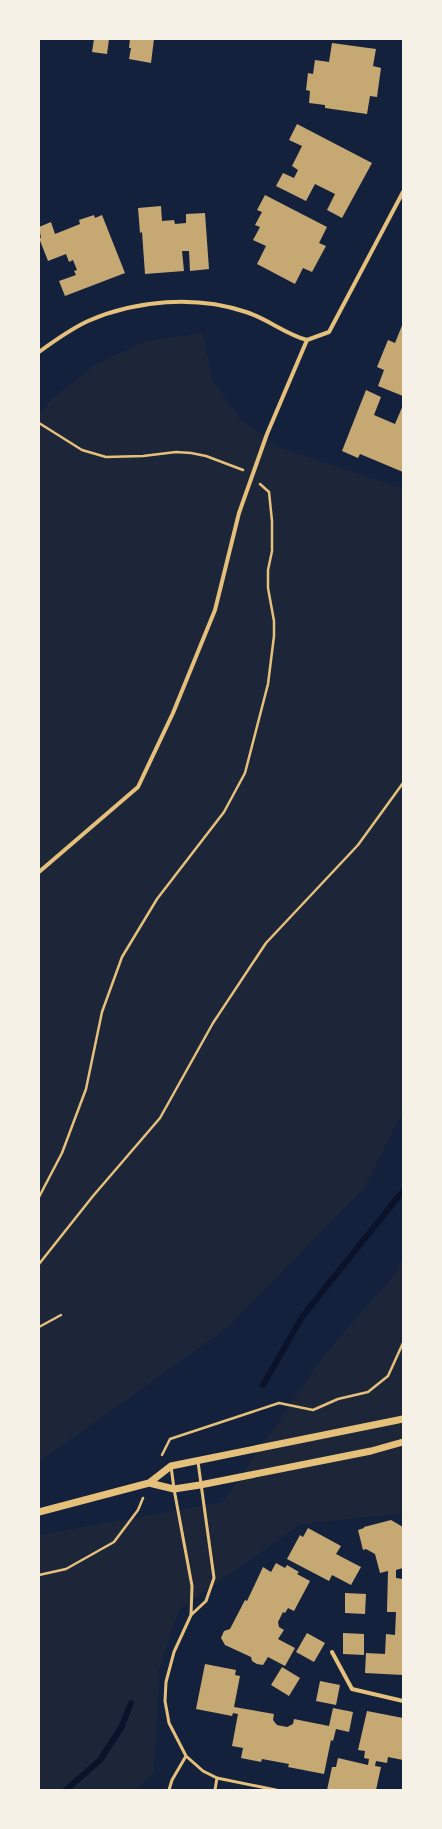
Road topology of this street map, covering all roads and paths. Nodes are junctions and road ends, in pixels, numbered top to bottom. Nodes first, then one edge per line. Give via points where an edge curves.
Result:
1 (403, 192) edge
2 (307, 340) junction
3 (39, 352) edge
4 (39, 423) edge
5 (251, 477) junction
6 (403, 783) edge
7 (39, 872) edge
8 (39, 1197) edge
9 (39, 1264) edge
10 (61, 1315) dead end
11 (39, 1327) edge
12 (403, 1419) edge
13 (403, 1442) edge
14 (198, 1462) junction
15 (171, 1466) junction
16 (149, 1483) junction
17 (200, 1485) junction
18 (174, 1489) junction
19 (39, 1512) edge
20 (191, 1615) junction
21 (332, 1652) dead end
22 (403, 1701) edge
23 (186, 1756) junction
24 (217, 1778) junction
25 (169, 1790) edge
26 (215, 1790) edge
27 (276, 1790) edge

1 - 2 street via 329,332
2 - 3 street via 294,337 247,312 207,303 163,302 121,310 88,321
2 - 5 street
4 - 5 path via 82,450 106,457 191,453 240,468
5 - 7 street via 239,513 215,610 173,712 138,787
5 - 8 path via 269,492 272,551 268,588 274,636 268,684 245,773 224,812 157,898 122,957 102,1012 86,1089 62,1153
6 - 9 path via 358,845 266,943 213,1023 160,1118
10 - 11 path
12 - 14 street
13 - 17 street via 372,1451
14 - 15 street
14 - 17 lane
15 - 16 street
15 - 18 lane
16 - 18 street
16 - 19 street
17 - 18 street
17 - 20 lane via 214,1578 206,1601
18 - 20 lane via 192,1586
20 - 23 lane via 174,1652 165,1695 169,1723
21 - 22 street via 352,1689
23 - 24 lane via 203,1772
23 - 25 lane
24 - 26 lane
24 - 27 lane

